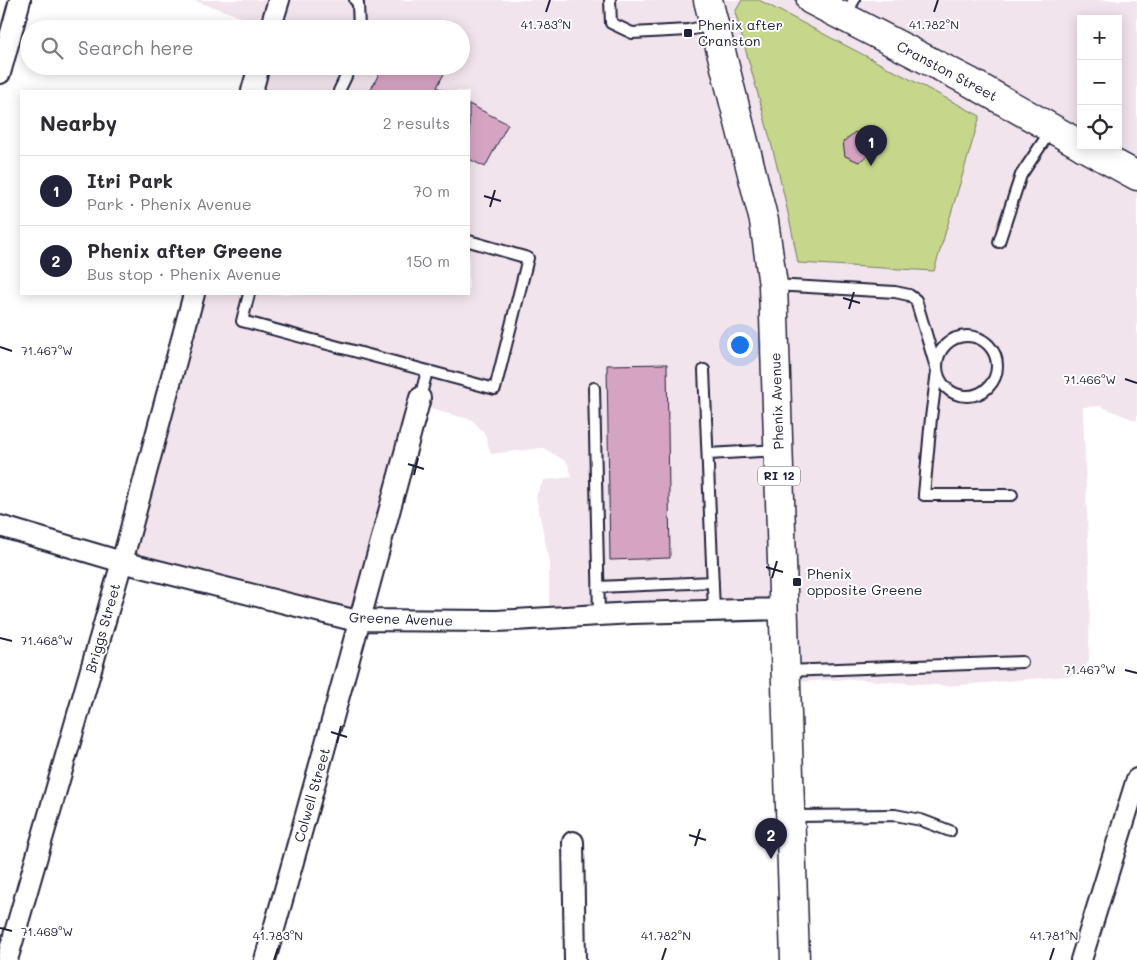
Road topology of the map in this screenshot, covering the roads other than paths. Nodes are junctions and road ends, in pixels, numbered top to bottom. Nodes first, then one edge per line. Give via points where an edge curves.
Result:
1 (20, 0) edge
2 (279, 0) edge
3 (355, 0) edge
4 (610, 0) edge
5 (810, 0) edge
6 (849, 8) edge
7 (711, 12) edge
8 (273, 20) edge
9 (359, 20) edge
10 (0, 73) edge
11 (256, 75) edge
12 (347, 75) edge
13 (252, 90) edge
14 (340, 90) edge
15 (1051, 130) junction
16 (1077, 143) edge
17 (1089, 150) edge
18 (1137, 176) edge
19 (470, 241) edge
20 (999, 242) dead end
21 (773, 285) junction
22 (194, 295) edge
23 (250, 295) edge
24 (704, 370) dead end
25 (937, 370) junction
26 (427, 371) junction
27 (594, 388) dead end
28 (420, 398) joint
29 (778, 450) junction
30 (708, 454) junction
31 (1012, 495) dead end
32 (0, 526) edge
33 (122, 562) junction
34 (713, 582) junction
35 (598, 588) junction
36 (784, 609) junction
37 (714, 611) junction
38 (599, 615) junction
39 (360, 620) junction
40 (1022, 662) dead end
41 (785, 671) junction
42 (1137, 779) edge
43 (790, 816) junction
44 (950, 831) dead end
45 (573, 842) dead end
46 (8, 960) edge
47 (265, 960) edge
48 (575, 960) edge
49 (795, 960) edge
50 (1081, 960) edge

1 - 10 street
2 - 8 street
3 - 9 lane via 358,2
4 - 7 lane via 611,23 632,33 688,30
5 - 6 main road, Cranston Street
6 - 15 main road, Cranston Street
7 - 21 main road, Phenix Avenue / RI 12 via 764,221
11 - 13 street
12 - 14 lane
15 - 16 main road, Cranston Street
15 - 20 lane via 1021,175
17 - 18 main road, Cranston Street
19 - 26 lane via 528,258 495,389
21 - 25 lane via 909,295 919,307
21 - 29 main road, Phenix Avenue / RI 12
22 - 33 street, Briggs Street
23 - 26 lane via 242,321
24 - 30 lane
25 - 25 lane via 946,388 963,396 972,396 989,387 997,369 996,359 992,349 981,340 966,336 947,343 937,361
25 - 31 lane via 924,495
26 - 28 lane
27 - 35 lane
28 - 39 street, Colwell Street
29 - 30 lane
29 - 36 main road, Phenix Avenue / RI 12
30 - 34 lane
32 - 33 street, Greene Avenue
33 - 39 street, Greene Avenue
33 - 46 street, Briggs Street
34 - 35 lane
34 - 37 lane
35 - 38 lane
36 - 37 street, Greene Avenue
36 - 41 main road, Phenix Avenue / RI 12
37 - 38 street, Greene Avenue
38 - 39 street, Greene Avenue via 497,621
39 - 47 street, Colwell Street
40 - 41 lane
41 - 43 main road, Phenix Avenue / RI 12
42 - 50 street
43 - 44 lane via 895,815
43 - 49 main road, Phenix Avenue / RI 12
45 - 48 street

